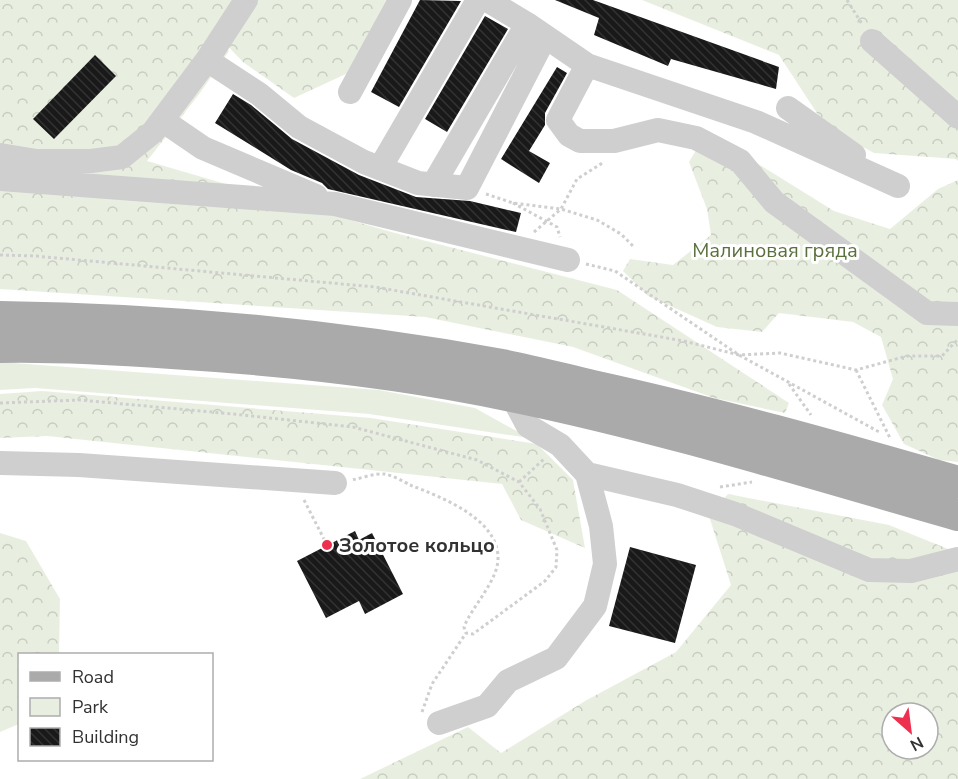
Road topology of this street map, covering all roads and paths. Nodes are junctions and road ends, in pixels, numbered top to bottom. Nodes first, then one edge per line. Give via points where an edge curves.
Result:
1 (246, 0) edge
2 (400, 0) edge
3 (478, 0) edge
4 (487, 0) edge
5 (847, 0) edge
6 (536, 31) junction
7 (872, 41) joint
8 (207, 60) junction
9 (587, 65) junction
10 (350, 92) dead end
11 (789, 108) dead end
12 (958, 117) edge
13 (162, 120) junction
14 (0, 155) edge
15 (380, 168) junction
16 (0, 179) edge
17 (433, 185) junction
18 (466, 188) junction
19 (513, 203) junction
20 (335, 204) junction
21 (634, 247) dead end
22 (0, 255) edge
23 (568, 260) junction
24 (958, 305) edge
25 (927, 313) junction
26 (958, 314) edge
27 (0, 317) edge
28 (958, 339) edge
29 (0, 347) edge
30 (739, 355) junction
31 (856, 370) junction
32 (788, 382) junction
33 (512, 396) junction
34 (0, 403) edge
35 (812, 417) dead end
36 (560, 445) junction
37 (769, 462) junction
38 (0, 463) edge
39 (587, 474) junction
40 (519, 482) junction
41 (958, 482) edge
42 (335, 483) joint
43 (712, 489) dead end
44 (308, 507) dead end
45 (958, 515) edge
46 (327, 545) dead end
47 (958, 560) edge
48 (466, 633) junction
49 (440, 723) joint

1 - 8 lane
2 - 10 lane
3 - 15 lane
4 - 6 lane
5 - 7 path
6 - 9 lane
6 - 17 lane
6 - 18 lane
7 - 12 lane
8 - 13 lane
8 - 15 lane via 259,94 299,127
9 - 11 lane via 756,122 898,186
9 - 25 lane via 558,120 569,135 580,141 614,141 658,130 696,138 740,161 774,202
13 - 14 lane via 122,156 91,161 37,161
13 - 20 lane via 202,148
15 - 17 lane
16 - 20 lane
17 - 18 lane
18 - 19 path
19 - 21 path via 561,209 597,220
19 - 23 path via 557,227
20 - 23 lane
22 - 30 path via 375,287 684,341
23 - 30 path via 615,271
24 - 25 lane
25 - 26 lane
27 - 41 main road via 85,318 246,329 396,347 660,400
28 - 31 path via 942,356 907,356
29 - 33 main road via 257,358
30 - 31 path via 780,353
30 - 32 path
31 - 32 path via 890,439
32 - 35 path
33 - 36 lane via 528,426
33 - 37 main road via 637,425
34 - 40 path via 80,400 353,427 477,460
36 - 39 lane
36 - 40 path
37 - 43 path via 758,481
37 - 45 main road
38 - 42 lane
39 - 47 lane via 677,495 735,514 869,570 911,571
39 - 49 lane via 601,526 604,564 595,606 556,658 508,681 487,706
40 - 48 path via 540,508 557,550 555,567 544,581 488,624 473,634
42 - 48 path via 384,474 439,496 476,518 494,538 499,559 492,579 468,617
44 - 46 path
48 - 49 path via 432,684 422,712

